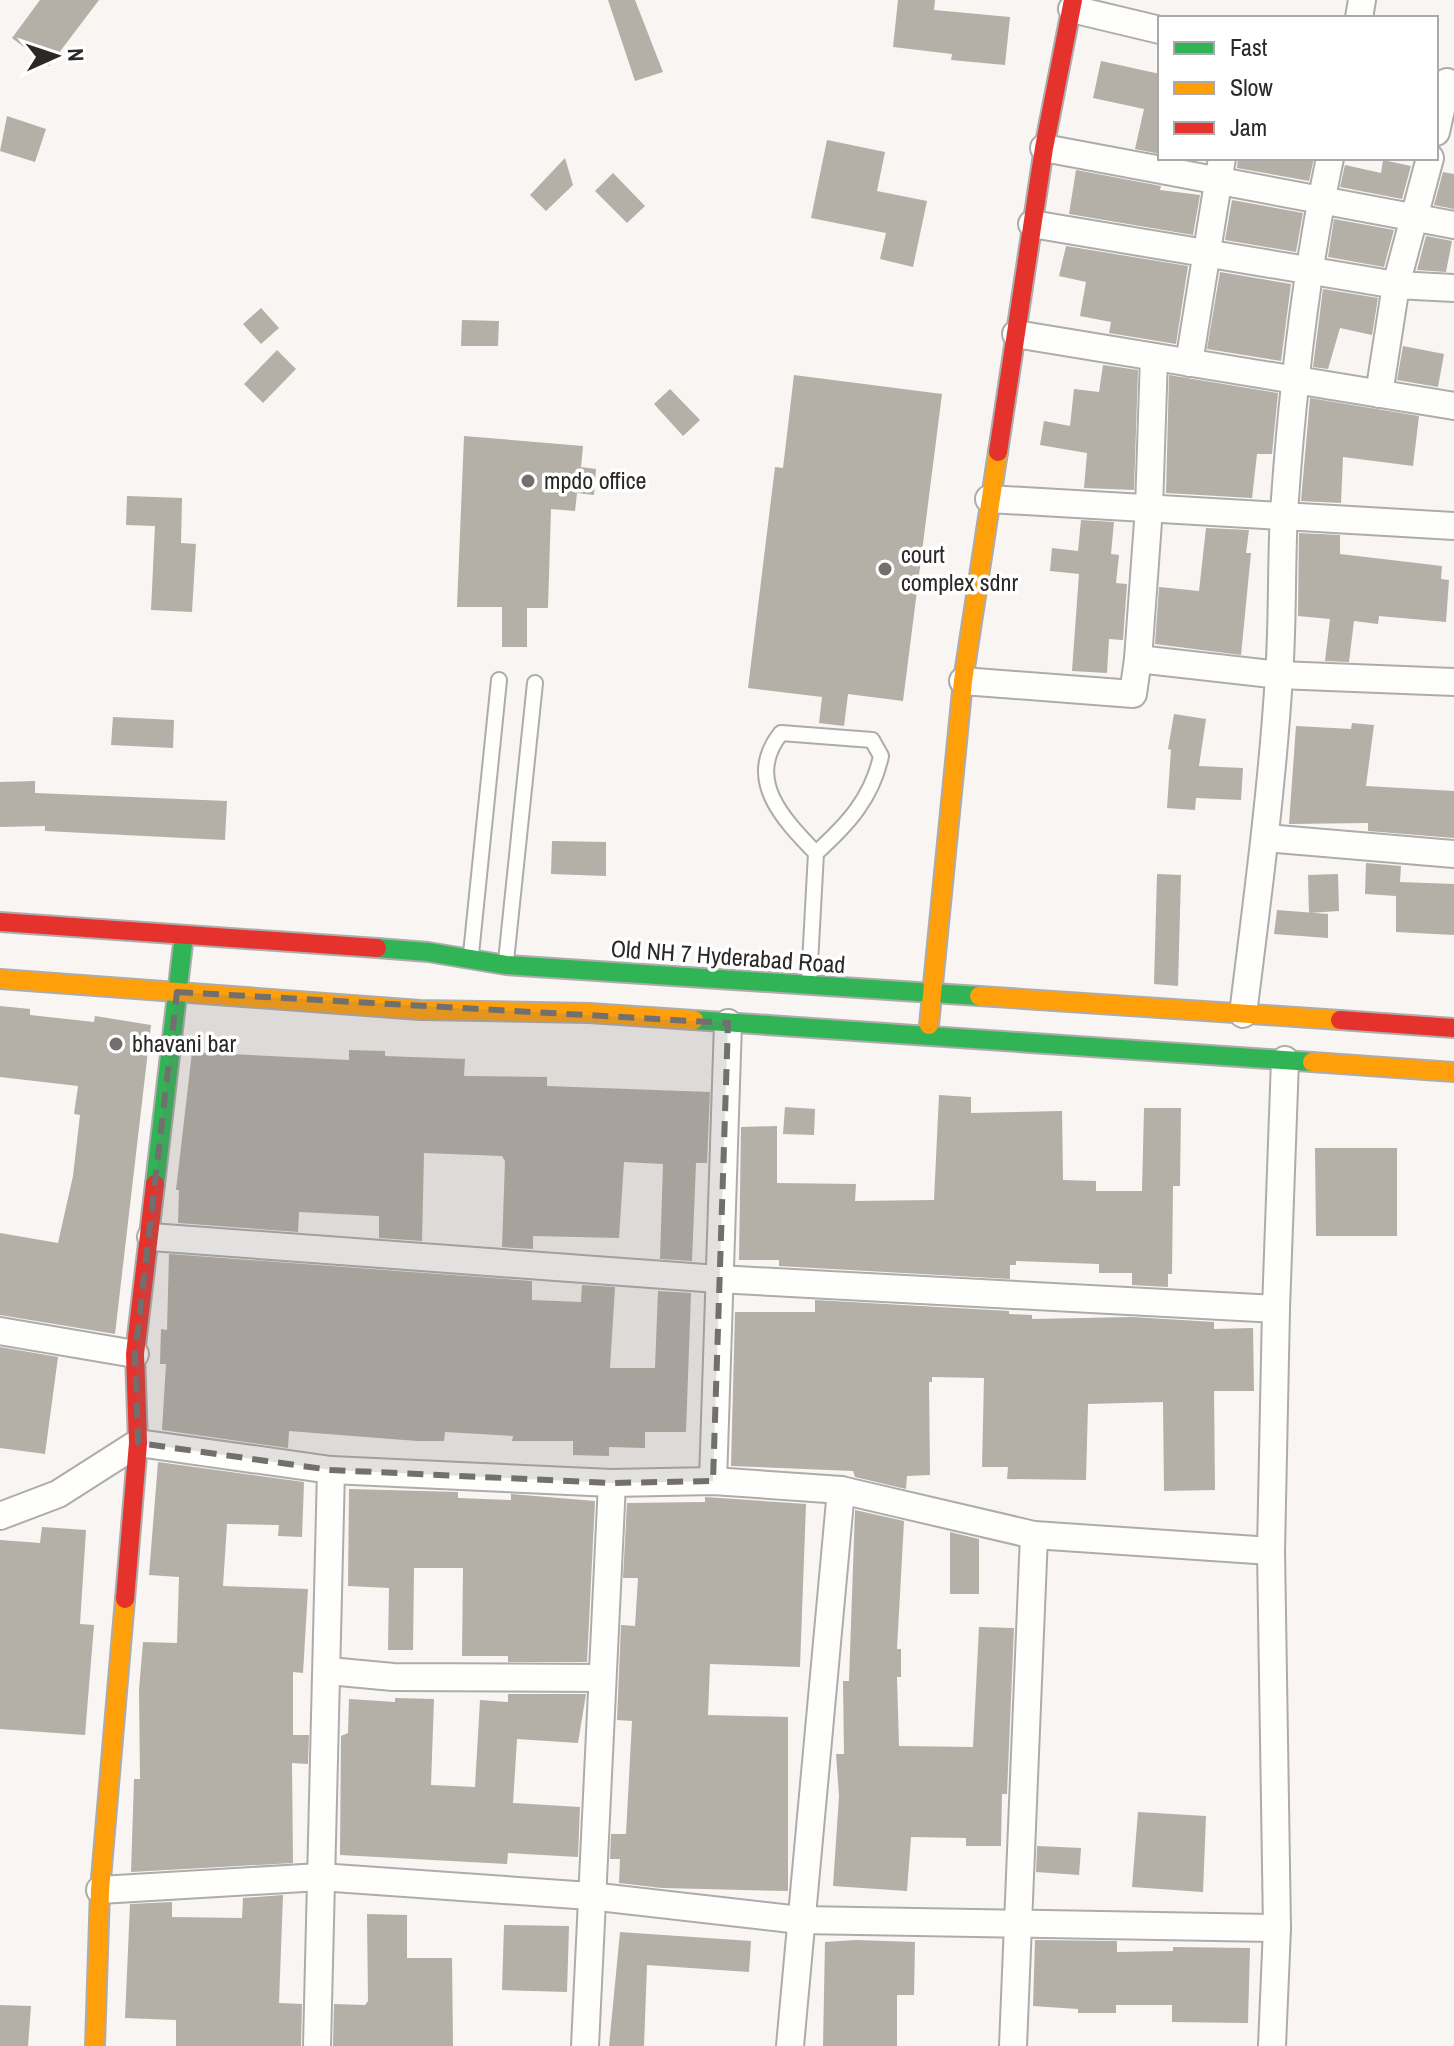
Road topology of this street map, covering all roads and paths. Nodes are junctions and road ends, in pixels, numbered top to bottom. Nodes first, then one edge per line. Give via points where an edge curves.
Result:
1 (1072, 4) edge
2 (1158, 29) edge
3 (1446, 82) edge
4 (1438, 122) edge
5 (1044, 148) junction
6 (1330, 160) edge
7 (1430, 160) edge
8 (1220, 169) edge
9 (1321, 198) junction
10 (1417, 218) junction
11 (1032, 224) junction
12 (1454, 225) edge
13 (1207, 254) junction
14 (1309, 268) junction
15 (1396, 285) junction
16 (1454, 288) edge
17 (1016, 334) junction
18 (1154, 357) junction
19 (1189, 363) junction
20 (1294, 379) junction
21 (1379, 394) junction
22 (1454, 406) edge
23 (989, 499) junction
24 (1149, 508) junction
25 (1284, 516) junction
26 (1454, 526) edge
27 (1138, 659) junction
28 (1279, 675) junction
29 (499, 680) dead end
30 (963, 681) junction
31 (1454, 682) edge
32 (535, 683) dead end
33 (1266, 838) junction
34 (816, 853) junction
35 (1454, 854) edge
36 (0, 922) edge
37 (184, 935) junction
38 (471, 959) junction
39 (506, 965) junction
40 (0, 979) edge
41 (809, 986) junction
42 (177, 992) junction
43 (932, 994) junction
44 (1243, 1014) junction
45 (728, 1023) junction
46 (1454, 1028) edge
47 (928, 1036) junction
48 (1285, 1060) junction
49 (1454, 1072) edge
50 (151, 1237) junction
51 (718, 1279) junction
52 (1276, 1309) junction
53 (0, 1331) edge
54 (135, 1354) junction
55 (138, 1443) junction
56 (331, 1470) junction
57 (713, 1481) junction
58 (612, 1483) junction
59 (841, 1490) junction
60 (0, 1516) edge
61 (1034, 1535) junction
62 (1271, 1551) junction
63 (329, 1671) junction
64 (601, 1678) junction
65 (320, 1877) junction
66 (100, 1890) junction
67 (590, 1896) junction
68 (800, 1920) junction
69 (1018, 1922) junction
70 (1277, 1928) junction
71 (95, 2046) edge
72 (317, 2046) edge
73 (585, 2046) edge
74 (790, 2046) edge
75 (1013, 2046) edge
76 (1272, 2046) edge

1 - 2 street
1 - 5 main road
3 - 4 street
5 - 8 street
5 - 11 main road
6 - 9 street
7 - 10 street
8 - 9 street
8 - 13 street
9 - 10 street
9 - 14 street
10 - 12 street
10 - 15 street
11 - 13 street
11 - 17 main road
13 - 14 street
13 - 19 street
14 - 15 street
14 - 20 street
15 - 16 street
15 - 21 street
17 - 18 street
17 - 23 main road
18 - 19 street
18 - 24 street
19 - 20 street
20 - 21 street
20 - 25 street
21 - 22 street
23 - 24 street
23 - 30 main road
24 - 25 street
24 - 27 street
25 - 26 street
25 - 28 street
27 - 28 street
27 - 30 street via 1133,694
28 - 31 street
28 - 33 street
29 - 38 lane
30 - 43 main road
32 - 39 lane
33 - 35 street
33 - 44 street
34 - 34 lane via 781,817 766,781 767,750 781,733 872,740 881,756 876,781 851,821
34 - 41 lane
36 - 37 main road, Old NH 7 Hyderabad Road
37 - 38 main road, Old NH 7 Hyderabad Road
37 - 42 main road
38 - 39 main road, Old NH 7 Hyderabad Road
39 - 41 main road, Old NH 7 Hyderabad Road
40 - 42 main road
41 - 43 main road, Old NH 7 Hyderabad Road
42 - 45 main road via 420,1010 589,1013
42 - 50 main road
43 - 44 main road, Old NH 7 Hyderabad Road
43 - 47 main road
44 - 46 main road, Old NH 7 Hyderabad Road
45 - 47 main road
45 - 51 street
47 - 48 main road
48 - 49 main road
48 - 52 street
50 - 51 street
50 - 54 main road
51 - 52 street
51 - 57 street
52 - 62 street
53 - 54 street
54 - 55 main road
55 - 56 street
55 - 60 street via 58,1494
55 - 66 main road
56 - 58 street
56 - 63 street
57 - 58 street
57 - 59 street
58 - 64 street
59 - 61 street
59 - 68 street
61 - 62 street
61 - 69 street
62 - 70 street
63 - 64 street via 393,1677
63 - 65 street
64 - 67 street
65 - 66 street
65 - 67 street
65 - 72 street
66 - 71 main road
67 - 68 street
67 - 73 street
68 - 69 street
68 - 74 street
69 - 70 street
69 - 75 street
70 - 76 street

